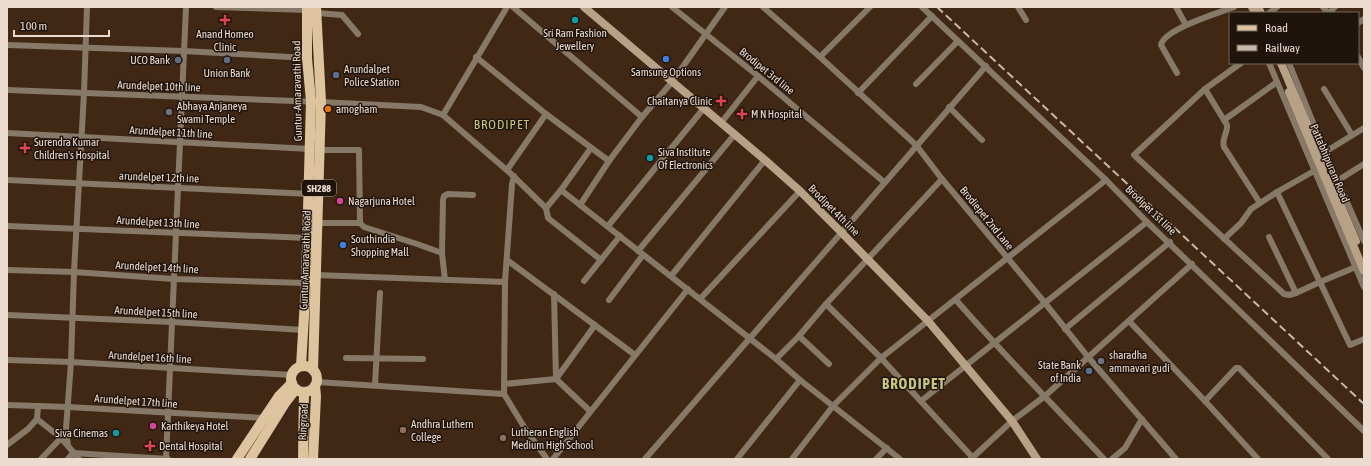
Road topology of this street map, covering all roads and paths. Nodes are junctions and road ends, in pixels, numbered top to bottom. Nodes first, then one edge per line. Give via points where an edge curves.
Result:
1 (87, 7) edge
2 (186, 7) edge
3 (216, 7) edge
4 (507, 7) edge
5 (513, 7) edge
6 (584, 7) edge
7 (672, 7) edge
8 (725, 7) edge
9 (870, 7) edge
10 (922, 7) edge
11 (1018, 7) edge
12 (1176, 7) edge
13 (1234, 7) edge
14 (766, 8) edge
15 (312, 9) edge
16 (932, 16) junction
17 (1026, 20) dead end
18 (1186, 25) junction
19 (358, 34) dead end
20 (705, 34) junction
21 (958, 41) junction
22 (7, 45) edge
23 (85, 48) junction
24 (184, 51) junction
25 (476, 57) junction
26 (820, 57) junction
27 (308, 58) junction
28 (1240, 64) edge
29 (1268, 64) edge
30 (1277, 64) edge
31 (1281, 64) edge
32 (1289, 64) edge
33 (986, 66) junction
34 (1177, 73) dead end
35 (758, 76) junction
36 (672, 82) junction
37 (1277, 82) junction
38 (916, 84) dead end
39 (1205, 89) junction
40 (1324, 89) dead end
41 (7, 90) edge
42 (1291, 91) junction
43 (84, 93) junction
44 (858, 93) junction
45 (182, 97) junction
46 (316, 102) junction
47 (949, 107) junction
48 (704, 108) junction
49 (546, 114) junction
50 (443, 115) junction
51 (642, 117) junction
52 (1224, 120) junction
53 (721, 123) junction
54 (1364, 128) edge
55 (7, 133) edge
56 (735, 134) junction
57 (1352, 135) junction
58 (82, 138) junction
59 (982, 140) dead end
60 (180, 142) junction
61 (916, 145) junction
62 (591, 148) junction
63 (315, 149) junction
64 (1325, 152) junction
65 (766, 160) junction
66 (609, 161) junction
67 (1364, 164) edge
68 (507, 170) junction
69 (1314, 171) junction
70 (514, 176) junction
71 (942, 179) junction
72 (7, 180) edge
73 (1106, 180) junction
74 (1338, 181) junction
75 (884, 182) junction
76 (78, 184) junction
77 (178, 188) junction
78 (561, 190) junction
79 (800, 191) junction
80 (1277, 192) junction
81 (314, 194) junction
82 (473, 195) dead end
83 (1260, 203) junction
84 (580, 205) junction
85 (546, 208) junction
86 (1147, 222) junction
87 (318, 223) junction
88 (360, 223) junction
89 (7, 226) edge
90 (608, 226) junction
91 (76, 228) junction
92 (175, 232) junction
93 (841, 232) junction
94 (620, 236) junction
95 (1269, 237) dead end
96 (308, 238) junction
97 (1224, 238) junction
98 (1364, 241) edge
99 (1170, 242) junction
100 (442, 253) junction
101 (640, 253) junction
102 (868, 259) junction
103 (1008, 259) junction
104 (507, 260) junction
105 (601, 260) junction
106 (1364, 261) edge
107 (1192, 264) junction
108 (1364, 265) edge
109 (1355, 266) junction
110 (7, 270) edge
111 (1364, 271) edge
112 (74, 272) junction
113 (316, 275) junction
114 (670, 276) junction
115 (174, 279) junction
116 (445, 280) junction
117 (584, 281) dead end
118 (505, 282) junction
119 (1320, 282) junction
120 (306, 284) junction
121 (1364, 287) edge
122 (688, 290) junction
123 (380, 293) dead end
124 (1296, 293) junction
125 (554, 294) junction
126 (609, 300) dead end
127 (700, 300) junction
128 (956, 300) junction
129 (1045, 303) junction
130 (826, 304) junction
131 (7, 315) edge
132 (72, 318) junction
133 (928, 321) junction
134 (1128, 321) junction
135 (172, 322) junction
136 (595, 325) junction
137 (1065, 329) junction
138 (303, 330) junction
139 (799, 336) junction
140 (749, 338) junction
141 (1364, 340) edge
142 (993, 342) junction
143 (635, 355) junction
144 (1088, 357) junction
145 (346, 358) dead end
146 (881, 358) junction
147 (377, 359) junction
148 (424, 359) dead end
149 (776, 359) junction
150 (7, 360) edge
151 (71, 362) junction
152 (829, 364) dead end
153 (301, 366) junction
154 (965, 366) junction
155 (169, 368) junction
156 (313, 370) junction
157 (556, 379) junction
158 (800, 380) junction
159 (296, 384) junction
160 (316, 384) junction
161 (504, 384) junction
162 (375, 385) junction
163 (504, 394) junction
164 (1045, 396) junction
165 (921, 401) junction
166 (1205, 401) junction
167 (7, 405) edge
168 (38, 406) junction
169 (833, 406) junction
170 (68, 407) junction
171 (590, 411) junction
172 (167, 414) junction
173 (264, 418) junction
174 (37, 419) junction
175 (1142, 419) junction
176 (1012, 421) junction
177 (1364, 431) edge
178 (61, 438) junction
179 (7, 445) edge
180 (68, 446) junction
181 (887, 448) junction
182 (73, 453) junction
183 (972, 458) edge
184 (41, 459) edge
185 (68, 459) edge
186 (79, 459) edge
187 (167, 459) edge
188 (237, 459) edge
189 (250, 459) edge
190 (303, 459) edge
191 (313, 459) edge
192 (547, 459) edge
193 (553, 459) edge
194 (645, 459) edge
195 (737, 459) edge
196 (792, 459) edge
197 (876, 459) edge
198 (900, 459) edge
199 (1037, 459) edge
200 (1104, 459) edge
201 (1112, 459) edge
202 (1176, 459) edge
203 (1258, 459) edge
204 (1328, 459) edge

1 - 23 street
2 - 24 street
3 - 15 street
4 - 25 street
5 - 51 street
6 - 36 street, Brodipet 4th line
7 - 20 street, Brodipet 3rd line
8 - 20 street
9 - 26 street
10 - 16 street, Brodipet 1st line
11 - 17 street
12 - 18 street
13 - 18 street
14 - 26 street, Brodiepet 2nd Lane
15 - 19 street via 342,15
15 - 27 main road, Guntur-Amaravathi Road / SH288
15 - 46 main road, Guntur Amaravathi Road / SH288
16 - 21 street, Brodipet 1st line
16 - 44 street
18 - 34 street via 1165,38 1161,45
20 - 35 street, Brodipet 3rd line
20 - 36 street
21 - 33 street, Brodipet 1st line
21 - 38 street
22 - 23 street
23 - 24 street
23 - 43 street
24 - 27 street
24 - 45 street
25 - 49 street
25 - 50 street
26 - 44 street, Brodiepet 2nd Lane
27 - 46 main road, Guntur-Amaravathi Road / SH288
28 - 39 street
29 - 37 street
30 - 42 street, Pattabhipuram Road
31 - 42 street, Pattabhipuram Road
32 - 64 street
33 - 47 street
33 - 73 street, Brodipet 1st line
35 - 53 street
35 - 75 street, Brodipet 3rd line
36 - 48 street, Brodipet 4th line
36 - 51 street
37 - 52 street
37 - 69 street
39 - 52 street
39 - 97 street via 1134,155
40 - 57 street
41 - 43 street, Arundelpet 10th line
42 - 106 street, Pattabhipuram Road
42 - 111 street, Pattabhipuram Road, bridge
43 - 45 street, Arundelpet 10th line
43 - 58 street
44 - 61 street, Brodiepet 2nd Lane
45 - 46 street, Arundelpet 10th line
45 - 60 street
46 - 50 street, Arundelpet 10th line via 421,107
46 - 63 main road, Guntur Amaravathi Road / SH288
47 - 59 street
47 - 61 street
48 - 53 street, Brodipet 4th line
48 - 90 street
49 - 62 street
49 - 68 street
50 - 68 street
51 - 66 street
52 - 83 street via 1227,130 1223,143
53 - 56 street, Brodipet 4th line
54 - 57 street
55 - 58 street, Arundelpet 11th line
56 - 65 street, Brodipet 4th line
56 - 101 street
57 - 64 street
58 - 60 street, Arundelpet 11th line
58 - 76 street
60 - 63 street, Arundelpet 11th line
60 - 77 street
61 - 71 street, Brodiepet 2nd Lane
61 - 75 street
62 - 66 street
62 - 78 street
63 - 81 main road, Guntur Amaravathi Road / SH288
63 - 88 street, Arundelpet 11th line via 359,150
64 - 74 street
65 - 79 street, Brodipet 4th line
65 - 114 street
66 - 84 street
67 - 74 street
68 - 70 street
69 - 80 street
69 - 109 street
70 - 85 street
70 - 104 street
71 - 102 street
71 - 103 street, Brodiepet 2nd Lane
72 - 76 street, arundelpet 12th ine
73 - 86 street, Brodipet 1st line
73 - 103 street
74 - 98 street
75 - 93 street
76 - 77 street, arundelpet 12th ine
76 - 91 street
77 - 81 street, arundelpet 12th ine
77 - 92 street
78 - 84 street
78 - 85 street
79 - 93 street, Brodipet 4th line
79 - 127 street
80 - 83 street
80 - 119 street
81 - 87 main road, Guntur Amaravathi Road / SH288
81 - 96 main road, SH288
82 - 100 street via 444,196
83 - 97 street
84 - 90 street
85 - 105 street via 548,218
86 - 99 street, Brodipet 1st line
86 - 129 street
87 - 88 street
87 - 113 main road, Guntur Amaravathi Road / SH288
88 - 100 street via 364,227
89 - 91 street, Arundelpet 13th line
90 - 94 street
91 - 92 street, Arundelpet 13th line
91 - 112 street
92 - 96 street, Arundelpet 13th line
92 - 115 street
93 - 102 street, Brodipet 4th line
93 - 140 street
94 - 101 street
94 - 105 street
95 - 124 street
96 - 120 main road, SH288
97 - 124 street via 1284,294
99 - 107 street, Brodipet 1st line
99 - 137 street
100 - 116 street
101 - 114 street
101 - 126 street
102 - 130 street
102 - 133 street, Brodipet 4th line
103 - 128 street
103 - 129 street, Brodiepet 2nd Lane
104 - 118 street
104 - 125 street
105 - 117 street
107 - 134 street
107 - 177 street, Brodipet 1st line
108 - 109 street
109 - 119 street
109 - 121 street
110 - 112 street, Arundelpet 14th line
112 - 115 street, Arundelpet 14th line
112 - 132 street
113 - 116 street
113 - 156 main road, Guntur Amaravathi Road / SH288
114 - 122 street
115 - 120 street, Arundelpet 14th line
115 - 135 street
116 - 118 street
118 - 161 street
119 - 124 street
119 - 141 street via 1350,345
120 - 138 main road, SH288
122 - 127 street
122 - 143 street
123 - 147 street
125 - 136 street
125 - 157 street
127 - 140 street
128 - 133 street
128 - 142 street
129 - 137 street, Brodiepet 2nd Lane
129 - 142 street
130 - 139 street
130 - 146 street
131 - 132 street, Arundelpet 15th line
132 - 135 street, Arundelpet 15th line
132 - 151 street
133 - 146 street
133 - 154 street, Brodipet 4th line
134 - 144 street
134 - 166 street
135 - 138 street, Arundelpet 15th line
135 - 155 street
136 - 143 street
136 - 157 street
137 - 144 street, Brodiepet 2nd Lane
138 - 153 main road, SH288
139 - 149 street
139 - 152 street
140 - 149 street
140 - 194 street
142 - 154 street
142 - 164 street
143 - 171 street
144 - 164 street
144 - 175 street, Brodiepet 2nd Lane
145 - 147 street
146 - 165 street
146 - 169 street
147 - 148 street
147 - 162 street
149 - 158 street
150 - 151 street, Arundelpet 16th line
151 - 155 street, Arundelpet 16th line
151 - 170 street
153 - 156 main road
153 - 159 main road via 297,368
154 - 165 street
154 - 176 street, Brodipet 4th line
155 - 159 street, Arundelpet 16th line
155 - 172 street
156 - 160 main road, SH288 via 316,373
157 - 161 street
157 - 171 street
158 - 169 street
158 - 195 street
159 - 160 main road via 312,389
159 - 173 main road via 279,396
159 - 189 main road
159 - 190 main road, Ringroad
160 - 162 street
160 - 191 main road, Ringroad
161 - 163 street
162 - 163 street
163 - 192 street
164 - 176 street
164 - 200 street
165 - 183 street
166 - 203 street
166 - 204 street via 1238,368
167 - 168 street, Arundelpet 17th line
168 - 170 street, Arundelpet 17th line
168 - 174 street
169 - 181 street
169 - 196 street
170 - 172 street, Arundelpet 17th line
170 - 180 street
171 - 193 street
172 - 173 street, Arundelpet 17th line
172 - 187 street
173 - 188 main road
174 - 178 street
174 - 179 street via 28,430
175 - 201 street via 1125,448
175 - 202 street, Brodiepet 2nd Lane
176 - 183 street
176 - 199 street, Brodipet 4th line
178 - 180 street
178 - 184 street
180 - 182 street
181 - 197 street
181 - 198 street
182 - 185 street
182 - 186 street
182 - 187 street

